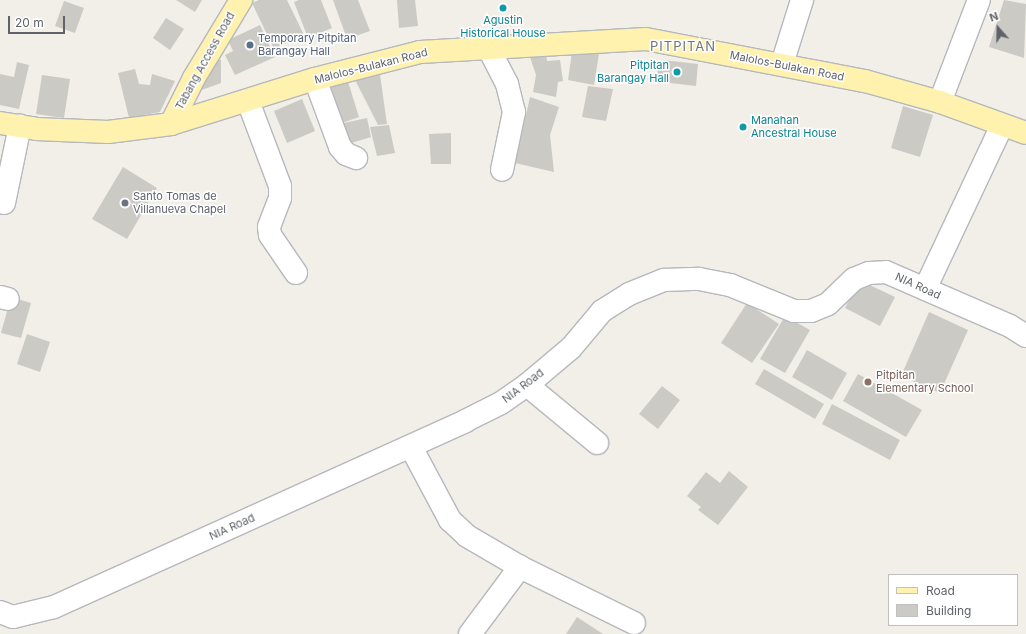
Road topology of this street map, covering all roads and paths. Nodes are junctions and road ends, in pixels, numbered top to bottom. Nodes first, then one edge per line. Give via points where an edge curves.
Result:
1 (241, 0) edge
2 (802, 0) edge
3 (979, 0) edge
4 (488, 47) junction
5 (782, 64) junction
6 (315, 79) junction
7 (248, 101) junction
8 (940, 102) junction
9 (10, 124) edge
10 (171, 124) junction
11 (1002, 125) junction
12 (1026, 133) edge
13 (356, 158) dead end
14 (502, 170) dead end
15 (4, 203) dead end
16 (296, 273) dead end
17 (925, 289) junction
18 (1026, 336) edge
19 (527, 385) junction
20 (597, 443) dead end
21 (411, 447) junction
22 (520, 567) junction
23 (0, 612) edge
24 (634, 623) dead end
25 (470, 634) edge

1 - 10 main road, Tabang Access Road via 194,78
2 - 5 street
3 - 8 street
4 - 5 main road, Malolos-Bulakan Road via 646,39
4 - 6 main road, Malolos-Bulakan Road via 420,52
4 - 14 street via 507,84 514,112
5 - 8 main road, Malolos-Bulakan Road via 865,81
6 - 7 main road, Malolos-Bulakan Road
6 - 13 street via 340,147 346,154
7 - 10 main road, Malolos-Bulakan Road
7 - 16 street via 280,186 280,198 269,227 270,235
8 - 11 main road, Malolos-Bulakan Road
9 - 10 main road, Malolos-Bulakan Road via 108,132
9 - 15 street
11 - 12 main road, Malolos-Bulakan Road
11 - 17 street
17 - 18 street, NIA Road via 1010,326
17 - 19 street, NIA Road via 886,272 869,273 854,279 828,304 811,311 794,311 730,285 699,279 664,280 629,294 602,311 572,348
19 - 20 street
19 - 21 street, NIA Road via 501,403
21 - 22 street via 450,520 467,536
21 - 23 street, NIA Road via 54,607 13,617
22 - 24 street
22 - 25 street

